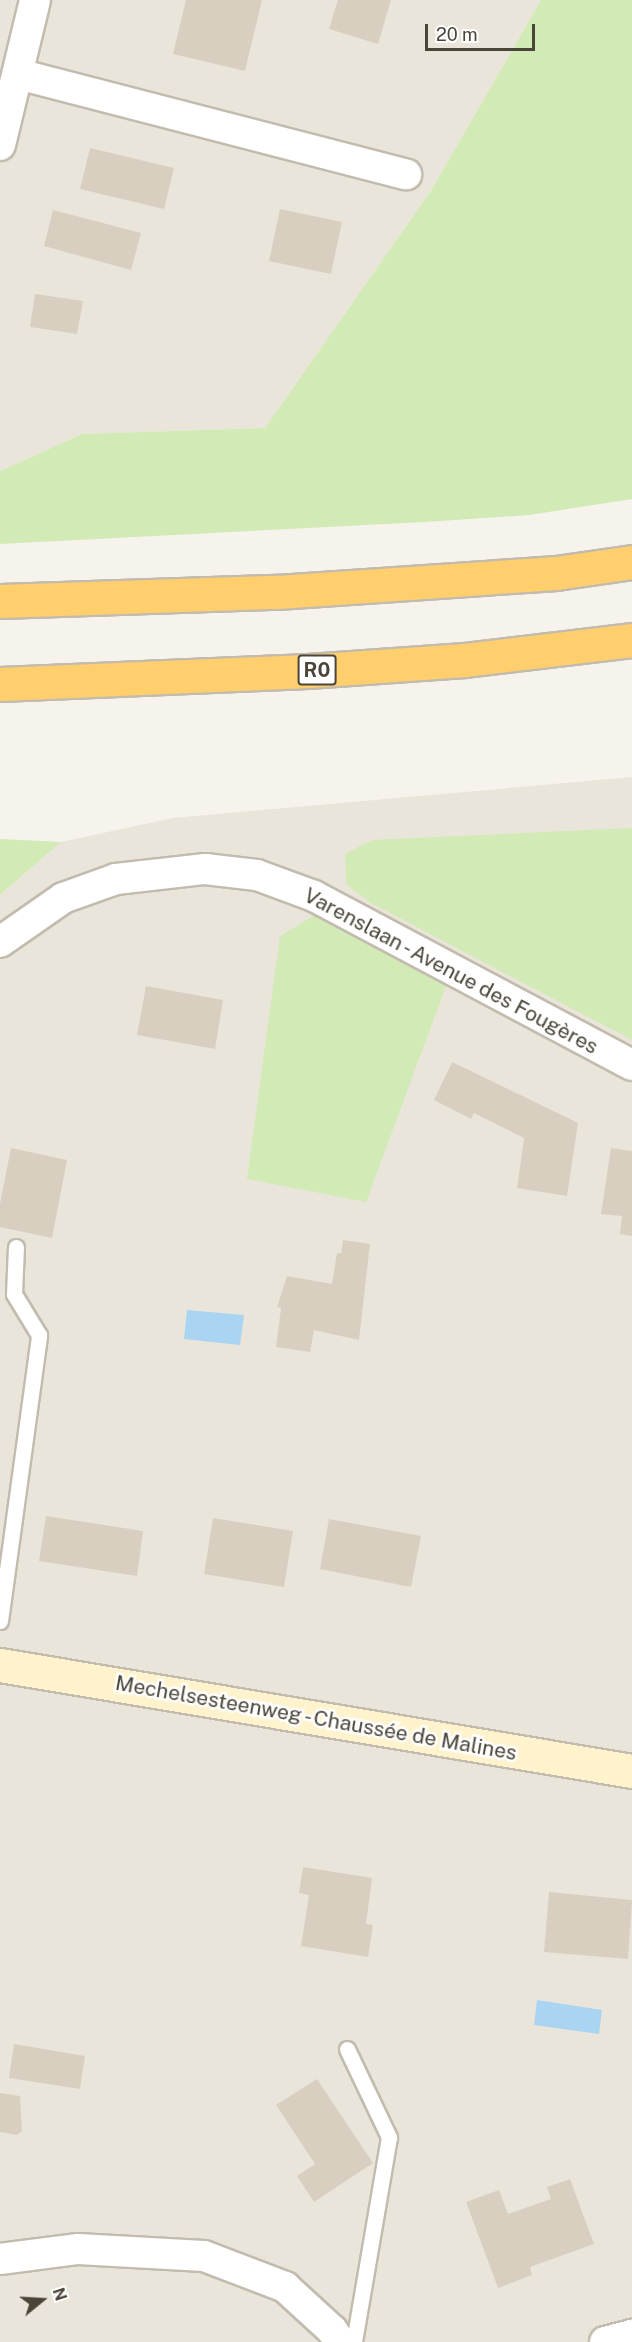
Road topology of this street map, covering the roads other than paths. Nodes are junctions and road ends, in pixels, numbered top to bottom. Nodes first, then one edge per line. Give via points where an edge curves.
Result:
1 (36, 0) edge
2 (18, 74) junction
3 (0, 144) edge
4 (406, 174) dead end
5 (632, 562) edge
6 (0, 601) edge
7 (632, 640) edge
8 (0, 684) edge
9 (0, 942) edge
10 (632, 1065) edge
11 (16, 1247) dead end
12 (0, 1621) edge
13 (0, 1665) edge
14 (632, 1771) edge
15 (347, 2049) dead end
16 (0, 2259) edge
17 (632, 2335) edge
18 (340, 2342) edge
19 (354, 2342) edge
20 (605, 2342) edge

1 - 2 street
2 - 3 street
2 - 4 street
5 - 6 highway via 556,573 277,592
7 - 8 highway, R0 via 465,660
9 - 10 street, Varenslaan - Avenue des Fougères via 63,898 116,879 206,869 257,875 314,896
11 - 12 lane via 14,1294 39,1335
13 - 14 main road, Mechelsesteenweg - Chaussée de Malines
15 - 19 lane via 389,2137
16 - 18 street via 78,2249 204,2256 285,2287
17 - 20 street

